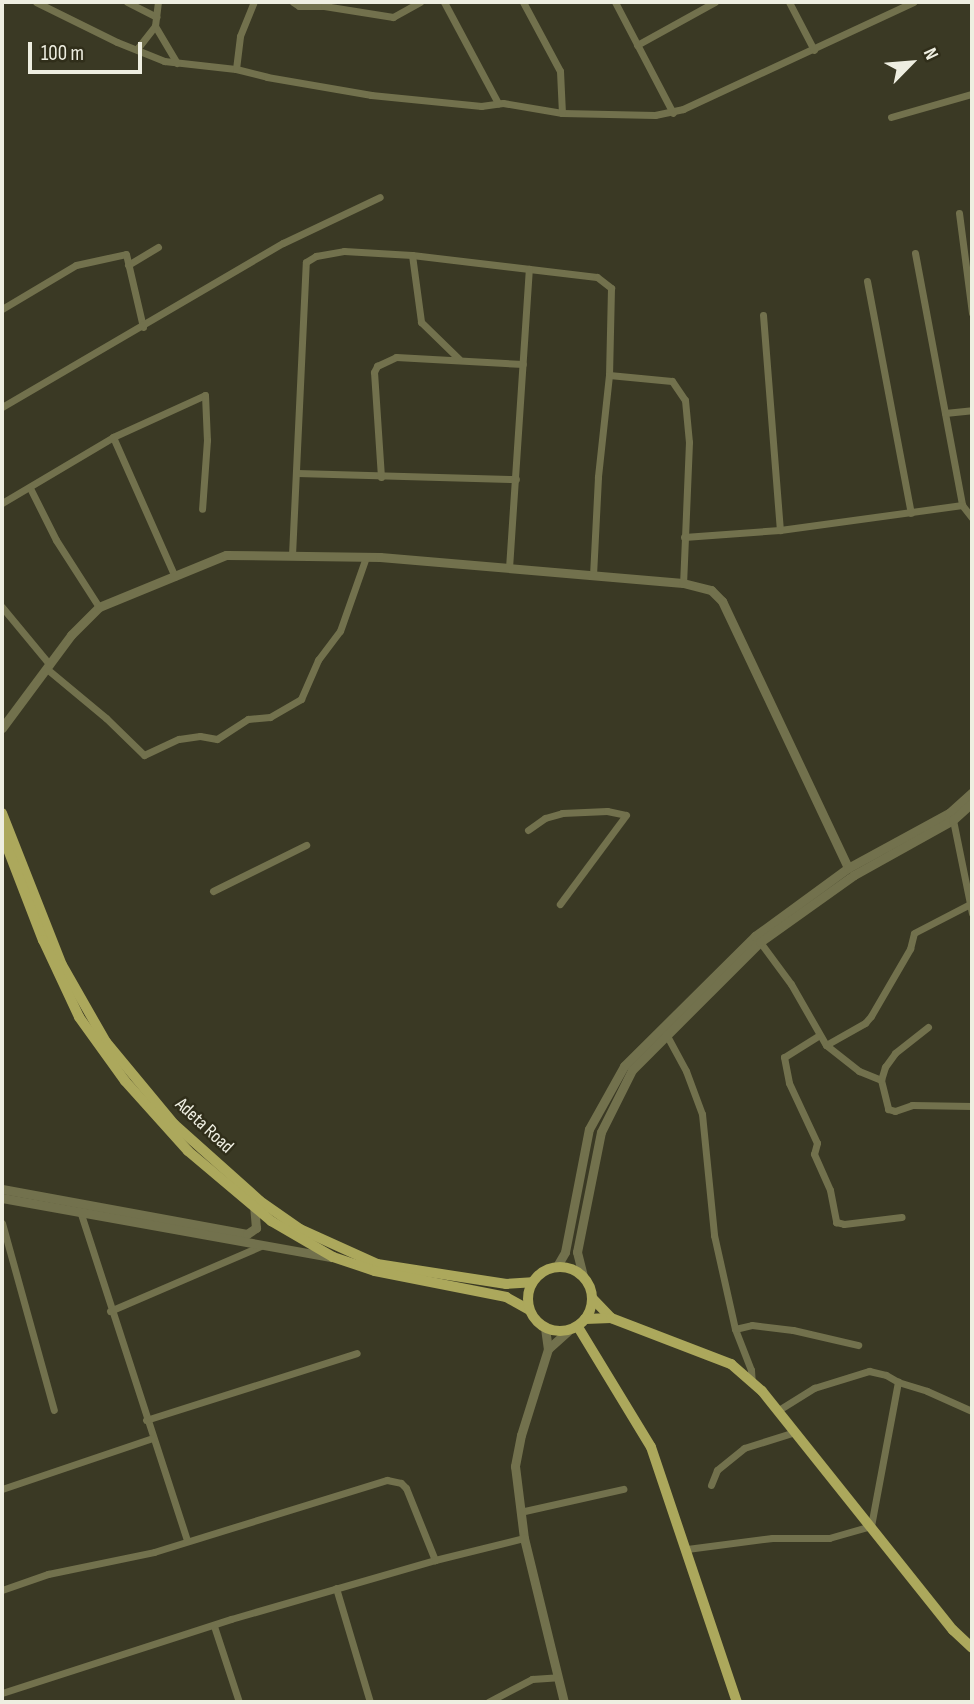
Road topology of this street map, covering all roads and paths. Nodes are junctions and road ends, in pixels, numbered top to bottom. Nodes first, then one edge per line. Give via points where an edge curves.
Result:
1 (36, 2) edge
2 (127, 2) edge
3 (158, 2) edge
4 (254, 2) edge
5 (293, 2) edge
6 (420, 2) edge
7 (444, 2) edge
8 (523, 2) edge
9 (615, 2) edge
10 (715, 2) edge
11 (789, 2) edge
12 (913, 2) edge
13 (156, 21) junction
14 (637, 45) junction
15 (137, 49) junction
16 (814, 50) junction
17 (177, 63) junction
18 (236, 69) junction
19 (972, 94) edge
20 (498, 103) junction
21 (562, 113) junction
22 (673, 113) junction
23 (891, 117) dead end
24 (380, 197) dead end
25 (959, 213) dead end
26 (158, 247) dead end
27 (915, 253) dead end
28 (412, 255) junction
29 (128, 265) junction
30 (529, 269) junction
31 (867, 281) dead end
32 (2, 309) edge
33 (972, 313) edge
34 (764, 315) dead end
35 (143, 327) junction
36 (459, 359) junction
37 (523, 364) junction
38 (609, 375) junction
39 (2, 407) edge
40 (972, 410) edge
41 (945, 412) junction
42 (113, 437) junction
43 (297, 473) junction
44 (381, 477) junction
45 (516, 479) junction
46 (30, 488) junction
47 (2, 503) edge
48 (962, 505) junction
49 (202, 509) dead end
50 (911, 513) junction
51 (972, 519) edge
52 (780, 530) junction
53 (684, 537) junction
54 (292, 555) junction
55 (366, 557) junction
56 (509, 568) junction
57 (593, 576) junction
58 (175, 577) junction
59 (683, 583) junction
60 (2, 607) edge
61 (99, 607) junction
62 (48, 667) junction
63 (2, 728) edge
64 (972, 792) edge
65 (972, 803) edge
66 (2, 813) edge
67 (953, 820) junction
68 (528, 830) dead end
69 (2, 834) edge
70 (306, 845) dead end
71 (848, 868) junction
72 (213, 891) dead end
73 (971, 903) edge
74 (560, 904) dead end
75 (972, 913) edge
76 (760, 942) junction
77 (928, 1027) dead end
78 (666, 1034) junction
79 (818, 1036) junction
80 (651, 1045) junction
81 (826, 1045) junction
82 (128, 1078) junction
83 (881, 1080) junction
84 (972, 1106) edge
85 (2, 1189) edge
86 (2, 1198) edge
87 (254, 1207) junction
88 (81, 1214) junction
89 (902, 1217) dead end
90 (2, 1223) edge
91 (261, 1246) junction
92 (333, 1257) junction
93 (557, 1266) junction
94 (583, 1276) junction
95 (532, 1282) junction
96 (593, 1298) junction
97 (529, 1310) junction
98 (110, 1311) junction
99 (611, 1318) junction
100 (577, 1326) junction
101 (545, 1328) junction
102 (735, 1329) junction
103 (859, 1345) dead end
104 (548, 1349) junction
105 (357, 1353) dead end
106 (898, 1382) junction
107 (752, 1384) junction
108 (54, 1410) dead end
109 (777, 1411) junction
110 (972, 1411) edge
111 (146, 1420) junction
112 (795, 1432) junction
113 (153, 1438) junction
114 (711, 1485) dead end
115 (2, 1489) edge
116 (623, 1489) dead end
117 (520, 1512) junction
118 (871, 1526) junction
119 (524, 1538) junction
120 (187, 1540) junction
121 (687, 1549) junction
122 (435, 1560) junction
123 (335, 1588) junction
124 (2, 1590) edge
125 (214, 1626) junction
126 (972, 1648) edge
127 (558, 1677) junction
128 (2, 1693) edge
129 (239, 1702) edge
130 (370, 1702) edge
131 (488, 1702) edge
132 (564, 1702) edge
133 (737, 1702) edge

1 - 15 street
2 - 13 street
3 - 13 street
4 - 18 street via 240,36
5 - 6 street via 393,17
7 - 20 street
8 - 21 street via 561,71
9 - 14 street
10 - 14 street
11 - 16 street
12 - 16 street
13 - 15 street
13 - 17 street
14 - 22 street
15 - 17 street
16 - 22 street
17 - 18 street
18 - 20 street via 371,94 481,106
19 - 23 street
20 - 21 street
21 - 22 street
24 - 35 street via 283,243
25 - 33 street
26 - 29 street
27 - 41 street
28 - 30 street
28 - 36 street via 421,322
28 - 43 street via 344,251 306,262
29 - 32 street via 126,254 76,265
29 - 35 street
30 - 37 street
30 - 38 street via 597,277 608,283
31 - 50 street
34 - 52 street
35 - 39 street
36 - 37 street
36 - 44 street via 396,357 377,366
37 - 45 street
38 - 53 street via 672,380 681,391 689,442
38 - 57 street
40 - 41 street
41 - 48 street
42 - 46 street
42 - 49 street via 205,395
42 - 58 street
43 - 44 street
43 - 54 street
44 - 45 street
45 - 56 street
46 - 47 street
46 - 61 street via 56,540
48 - 50 street
48 - 51 street
50 - 52 street
52 - 53 street
53 - 59 street
54 - 55 street
54 - 58 street via 226,555
55 - 56 street
55 - 62 street via 340,631 318,660 301,699 270,717 248,719 217,739 179,739 144,755
56 - 57 street
57 - 59 street
58 - 61 street
59 - 71 street via 711,590 722,601
60 - 62 street
61 - 62 street
62 - 63 street
64 - 71 street via 949,813
65 - 67 street
66 - 82 main road, Adeta Road via 68,975
67 - 73 street
67 - 76 street via 854,875
68 - 74 street via 562,813 626,815
69 - 82 main road, Adeta Road via 64,990 102,1052
70 - 72 street
71 - 80 street via 755,936
73 - 75 street
73 - 81 street via 914,933 910,949 871,1016
76 - 78 street
76 - 79 street via 791,984
77 - 83 street via 895,1053
78 - 80 street
78 - 102 street via 702,1114 714,1235
79 - 81 street
79 - 89 street via 784,1057 789,1083 817,1143 814,1154 830,1190 836,1222
80 - 93 street via 624,1066 589,1129 565,1252
80 - 94 street via 632,1070 601,1132 577,1252
81 - 83 street via 859,1071
82 - 87 main road, Adeta Road via 178,1141
82 - 95 main road, Adeta Road via 260,1201 300,1230 377,1264 506,1284
83 - 84 street via 888,1109
85 - 87 street via 247,1234 256,1228
86 - 88 street
87 - 92 main road, Adeta Road via 302,1242
88 - 91 street
88 - 98 street
90 - 108 street
91 - 92 street
91 - 98 street
92 - 97 main road, Adeta Road via 413,1280 506,1297
93 - 94 main road
93 - 95 main road via 542,1271
94 - 96 main road
95 - 97 main road
96 - 99 main road
96 - 100 main road
97 - 101 main road
98 - 111 street
99 - 100 main road
99 - 107 main road via 722,1359
100 - 101 main road
100 - 104 street
100 - 121 main road via 651,1447
101 - 104 street
102 - 103 street via 752,1325 793,1330
102 - 107 street
104 - 117 street via 515,1466
105 - 111 street
106 - 109 street via 869,1371 814,1388
106 - 110 street
106 - 118 street
107 - 109 main road
109 - 112 main road
111 - 113 street
112 - 114 street via 744,1448 717,1470
112 - 118 main road
113 - 115 street
113 - 120 street
116 - 117 street
117 - 119 street
118 - 121 street via 829,1538 772,1538
118 - 126 main road
119 - 122 street
119 - 127 street
120 - 122 street via 394,1480 405,1488
120 - 124 street
121 - 133 main road
122 - 123 street
123 - 125 street
123 - 130 street
125 - 128 street
125 - 129 street
127 - 131 street via 532,1679
127 - 132 street

